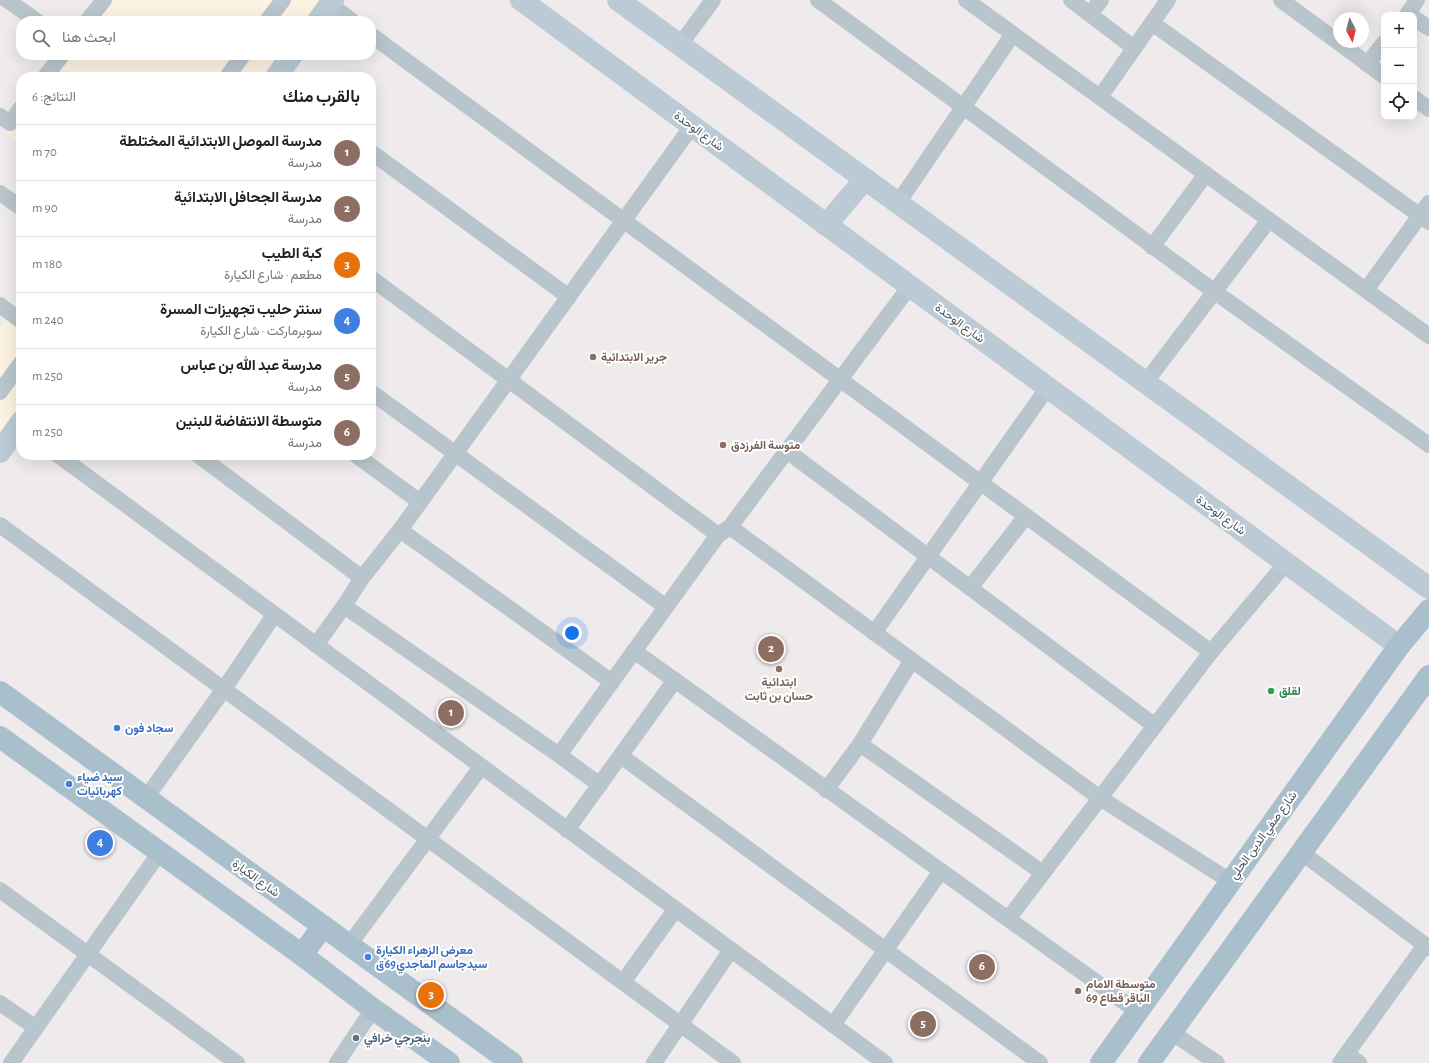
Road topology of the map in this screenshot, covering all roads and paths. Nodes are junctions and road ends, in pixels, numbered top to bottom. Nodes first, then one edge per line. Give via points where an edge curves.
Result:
1 (7, 0) edge
2 (104, 0) edge
3 (283, 0) edge
4 (521, 0) edge
5 (618, 0) edge
6 (713, 0) edge
7 (818, 0) edge
8 (966, 0) edge
9 (1071, 0) edge
10 (1101, 0) edge
11 (1168, 0) edge
12 (1281, 0) edge
13 (1417, 0) edge
14 (327, 8) edge
15 (1411, 12) edge
16 (1090, 14) junction
17 (30, 16) edge
18 (92, 16) edge
19 (271, 16) edge
20 (342, 16) edge
21 (1417, 20) edge
22 (1152, 23) junction
23 (1429, 28) edge
24 (1013, 34) junction
25 (376, 39) edge
26 (680, 45) junction
27 (1381, 47) edge
28 (1134, 48) junction
29 (58, 60) edge
30 (239, 60) edge
31 (288, 60) edge
32 (1368, 64) junction
33 (49, 72) edge
34 (231, 72) edge
35 (280, 72) edge
36 (1381, 74) edge
37 (1100, 97) junction
38 (1417, 100) edge
39 (964, 107) junction
40 (1429, 109) edge
41 (16, 115) edge
42 (0, 116) edge
43 (692, 126) junction
44 (376, 156) edge
45 (1206, 174) junction
46 (865, 179) junction
47 (0, 193) edge
48 (16, 204) edge
49 (898, 204) junction
50 (1426, 214) edge
51 (1269, 220) junction
52 (624, 221) junction
53 (826, 225) junction
54 (1152, 246) junction
55 (376, 282) edge
56 (910, 286) junction
57 (1366, 290) junction
58 (1215, 292) junction
59 (569, 297) junction
60 (0, 306) edge
61 (16, 317) edge
62 (1429, 336) edge
63 (16, 370) edge
64 (508, 380) junction
65 (840, 380) junction
66 (1145, 383) junction
67 (1048, 387) junction
68 (0, 392) edge
69 (376, 396) edge
70 (16, 430) edge
71 (1429, 445) edge
72 (787, 451) junction
73 (0, 452) edge
74 (455, 453) junction
75 (65, 460) edge
76 (205, 460) edge
77 (363, 460) edge
78 (980, 483) junction
79 (420, 502) junction
80 (1026, 516) junction
81 (0, 524) edge
82 (400, 530) junction
83 (724, 531) junction
84 (928, 557) junction
85 (1286, 563) junction
86 (362, 578) junction
87 (970, 588) junction
88 (1429, 588) edge
89 (344, 606) junction
90 (666, 607) junction
91 (1429, 610) edge
92 (274, 615) junction
93 (874, 632) junction
94 (316, 645) junction
95 (1399, 646) junction
96 (634, 651) junction
97 (1211, 652) junction
98 (912, 660) junction
99 (1429, 676) edge
100 (675, 680) junction
101 (612, 682) junction
102 (224, 689) junction
103 (0, 692) edge
104 (1155, 726) junction
105 (0, 737) edge
106 (860, 744) junction
107 (559, 755) junction
108 (621, 756) junction
109 (481, 767) junction
110 (600, 785) junction
111 (826, 790) junction
112 (146, 798) junction
113 (1100, 798) junction
114 (567, 830) junction
115 (428, 839) junction
116 (160, 852) junction
117 (1302, 852) junction
118 (940, 871) junction
119 (1043, 873) junction
120 (1230, 881) junction
121 (0, 890) edge
122 (675, 910) junction
123 (1008, 919) junction
124 (323, 926) junction
125 (349, 945) junction
126 (1427, 946) edge
127 (731, 950) junction
128 (886, 950) junction
129 (88, 954) junction
130 (302, 955) junction
131 (623, 982) junction
132 (0, 1003) edge
133 (373, 1009) junction
134 (1138, 1012) junction
135 (680, 1024) junction
136 (833, 1025) junction
137 (36, 1028) junction
138 (1171, 1032) junction
139 (1349, 1060) edge
140 (11, 1063) edge
141 (237, 1063) edge
142 (337, 1063) edge
143 (448, 1063) edge
144 (512, 1063) edge
145 (654, 1063) edge
146 (733, 1063) edge
147 (885, 1063) edge
148 (1040, 1063) edge
149 (1101, 1063) edge
150 (1149, 1063) edge
151 (1217, 1063) edge

1 - 17 street
2 - 18 street
3 - 19 street
4 - 43 street, شارع الوحدة
5 - 26 street
6 - 26 street
7 - 39 street
8 - 24 street
9 - 16 street
10 - 16 street
11 - 22 street
12 - 32 street
13 - 15 street
14 - 20 street
16 - 28 street
21 - 23 street
22 - 28 street
22 - 50 street
24 - 37 street
24 - 39 street
25 - 52 street
26 - 46 street
27 - 32 street
28 - 37 street
29 - 33 street
30 - 34 street
31 - 35 street
32 - 36 street
37 - 45 street
38 - 40 street
39 - 49 street
39 - 54 street
41 - 42 street via 10,123
43 - 52 street
43 - 53 street, شارع الوحدة
44 - 59 street
45 - 51 street
45 - 54 street
46 - 49 street
46 - 53 street
47 - 48 street
49 - 66 street
50 - 57 street
51 - 57 street
51 - 58 street
52 - 59 street
52 - 65 street
53 - 56 street, شارع الوحدة
54 - 58 street
55 - 64 street
56 - 65 street
56 - 67 street, شارع الوحدة
57 - 62 street
58 - 66 street
58 - 71 street
59 - 64 street
60 - 61 street
63 - 68 street
64 - 74 street
64 - 83 street
65 - 72 street
65 - 78 street
66 - 88 street
67 - 78 street
67 - 85 street, شارع الوحدة
69 - 74 street
70 - 73 street
72 - 83 street
72 - 84 street
74 - 79 street
74 - 90 street
75 - 92 street
76 - 86 street
77 - 79 street
78 - 80 street
78 - 84 street
79 - 82 street
80 - 87 street
80 - 97 street
81 - 102 street
82 - 86 street
82 - 101 street
83 - 90 street
83 - 93 street
84 - 87 street
84 - 93 street
85 - 95 street, شارع الوحدة
85 - 97 street
86 - 89 street
87 - 104 street
89 - 94 street
89 - 107 street
90 - 96 street
91 - 95 main road, شارع صفي الدين الحلي
92 - 94 street
92 - 102 street
93 - 98 street
94 - 109 street
95 - 120 main road, شارع صفي الدين الحلي
96 - 100 street
96 - 101 street
97 - 104 street
98 - 106 street
98 - 113 street
99 - 117 main road
100 - 108 street
100 - 111 street
101 - 107 street
102 - 112 street
102 - 115 street
103 - 112 main road, شارع الكيارة
104 - 113 street
105 - 116 main road
106 - 111 street
106 - 119 street
107 - 110 street
108 - 110 street
108 - 128 street
109 - 114 street
109 - 115 street
110 - 114 street
111 - 118 street
112 - 124 main road, شارع الكيارة
113 - 119 street
113 - 120 street
114 - 122 street
115 - 125 street
115 - 131 street
116 - 129 street
116 - 130 main road
117 - 126 street
117 - 138 main road
118 - 123 street
118 - 128 street
119 - 123 street
120 - 134 main road, شارع صفي الدين الحلي
121 - 129 street
122 - 127 street
122 - 131 street
123 - 134 street
124 - 125 main road, شارع الكيارة
124 - 130 main road
125 - 144 main road, شارع الكيارة
126 - 139 street
127 - 135 street
127 - 136 street
128 - 136 street
128 - 148 street
129 - 137 street
129 - 141 street
130 - 133 main road
131 - 135 street
132 - 137 street
133 - 142 street
133 - 143 main road
134 - 149 main road, شارع صفي الدين الحلي
135 - 145 street
135 - 146 street
136 - 147 street
137 - 140 street
138 - 150 main road
138 - 151 street

